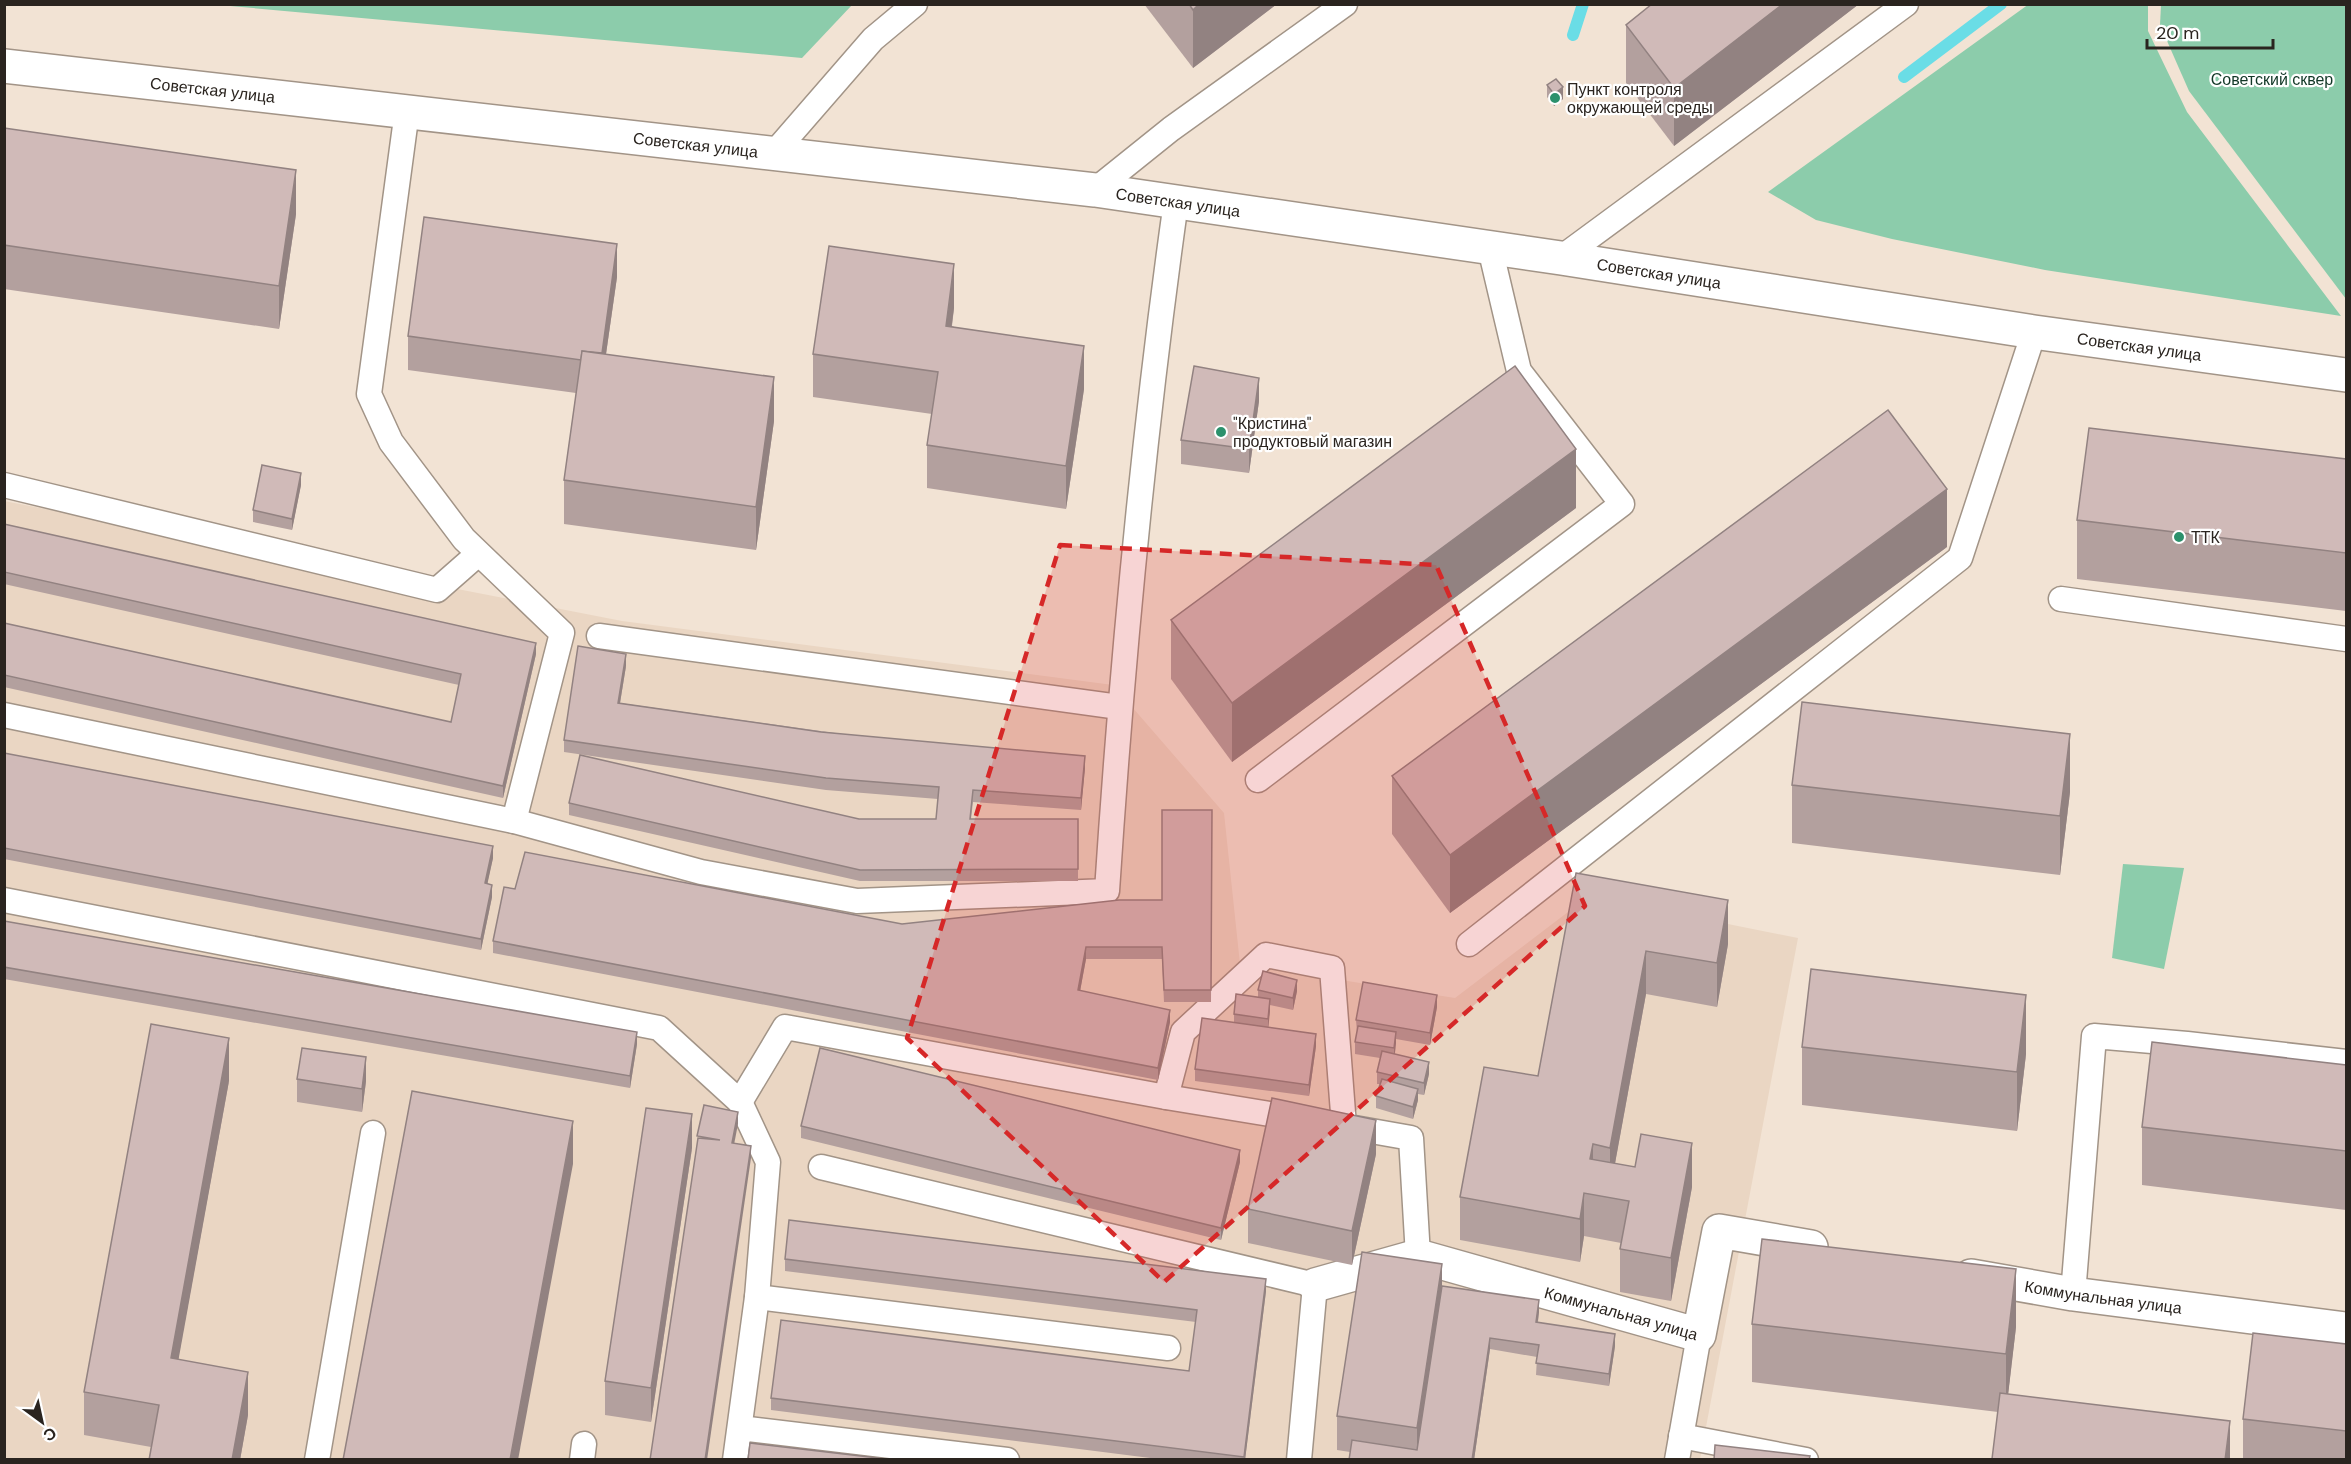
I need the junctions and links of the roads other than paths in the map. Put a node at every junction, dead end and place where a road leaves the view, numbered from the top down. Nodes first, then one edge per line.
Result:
1 (915, 4) edge
2 (1345, 4) edge
3 (1905, 4) edge
4 (4, 66) edge
5 (406, 111) junction
6 (774, 153) junction
7 (1095, 190) junction
8 (1176, 202) junction
9 (1490, 248) junction
10 (1561, 258) junction
11 (2034, 332) junction
12 (2346, 375) edge
13 (4, 485) edge
14 (478, 554) junction
15 (2061, 599) dead end
16 (599, 636) dead end
17 (2346, 639) edge
18 (1119, 707) junction
19 (4, 715) edge
20 (1258, 780) dead end
21 (514, 821) junction
22 (4, 900) edge
23 (1469, 944) dead end
24 (2346, 1062) edge
25 (1166, 1097) junction
26 (740, 1102) junction
27 (1344, 1126) junction
28 (373, 1133) dead end
29 (821, 1167) dead end
30 (1837, 1252) edge
31 (1418, 1256) junction
32 (1943, 1271) edge
33 (1315, 1285) junction
34 (2073, 1294) junction
35 (757, 1297) junction
36 (2346, 1329) edge
37 (1699, 1335) junction
38 (1168, 1347) dead end
39 (740, 1428) junction
40 (1679, 1448) edge
41 (317, 1460) edge
42 (735, 1460) edge
43 (1007, 1460) edge
44 (1299, 1460) edge
45 (1806, 1460) edge

1 - 6 lane
2 - 7 lane
3 - 10 lane
4 - 5 street, Советская улица
5 - 6 street, Советская улица
5 - 14 lane
6 - 7 street, Советская улица
7 - 8 street, Советская улица
8 - 9 street, Советская улица
8 - 18 lane
9 - 10 street, Советская улица
9 - 20 lane
10 - 11 street, Советская улица
11 - 12 street, Советская улица
11 - 23 lane
13 - 14 lane
14 - 21 lane
15 - 17 lane
16 - 18 lane
18 - 21 lane
19 - 21 lane
22 - 26 lane
24 - 34 lane
25 - 26 lane
25 - 27 lane
25 - 27 lane
26 - 35 lane
27 - 31 lane
28 - 41 lane
29 - 33 lane
30 - 37 street, Коммунальная улица
31 - 33 street
31 - 37 street, Коммунальная улица
32 - 34 street, Коммунальная улица
33 - 44 lane
34 - 36 street, Коммунальная улица
35 - 38 lane
35 - 39 lane
37 - 40 lane
39 - 42 lane
39 - 43 lane
40 - 45 lane

